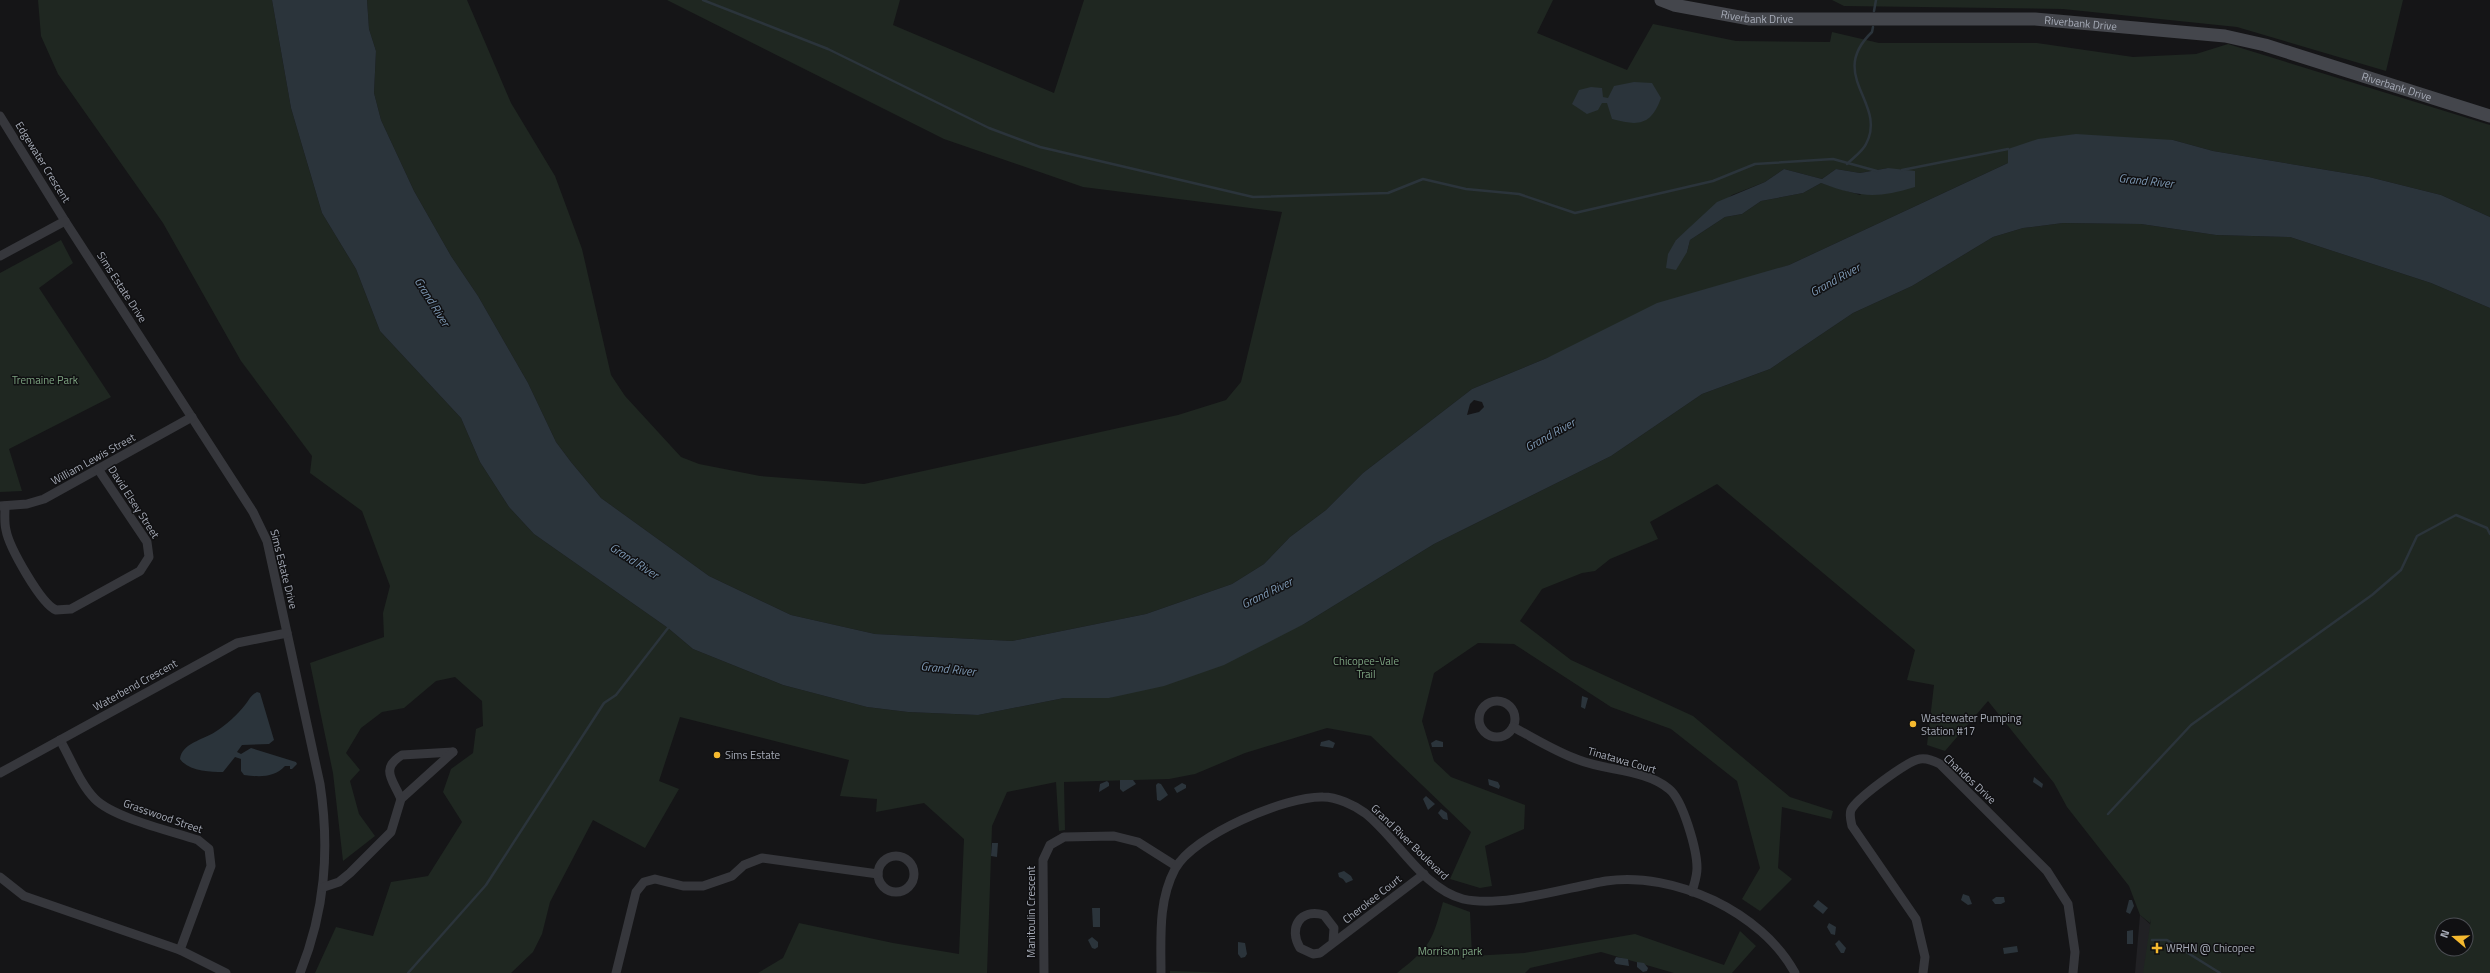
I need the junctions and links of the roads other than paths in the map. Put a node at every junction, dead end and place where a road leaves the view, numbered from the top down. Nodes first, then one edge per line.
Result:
1 (1661, 0) edge
2 (0, 116) edge
3 (2490, 116) edge
4 (65, 220) junction
5 (0, 256) edge
6 (192, 417) junction
7 (98, 469) junction
8 (3, 506) edge
9 (287, 633) junction
10 (1513, 727) dead end
11 (60, 740) junction
12 (0, 773) edge
13 (401, 799) junction
14 (1176, 866) junction
15 (878, 874) dead end
16 (1424, 874) junction
17 (0, 877) edge
18 (324, 887) junction
19 (1692, 892) junction
20 (1333, 942) junction
21 (180, 950) junction
22 (226, 973) edge
23 (300, 973) edge
24 (616, 973) edge
25 (1044, 973) edge
26 (1161, 973) edge
27 (1795, 973) edge
28 (1923, 973) edge
29 (2073, 973) edge

1 - 3 street, Riverbank Drive
2 - 4 street, Edgewater Crescent
4 - 5 street
4 - 6 street, Sims Estate Drive
6 - 7 street, William Lewis Street
6 - 9 street, Sims Estate Drive
7 - 8 street, William Lewis Street
7 - 8 street, David Elsey Street
9 - 11 street, Waterbend Crescent
9 - 18 street, Sims Estate Drive
10 - 19 street, Tinatawa Court
11 - 12 street, Waterbend Crescent
11 - 21 street, Grasswood Street
13 - 13 street
13 - 18 street
14 - 16 street, Grand River Boulevard
14 - 25 street, Manitoulin Crescent
14 - 26 street, Grand River Boulevard
15 - 24 street
16 - 19 street, Grand River Boulevard
16 - 20 street, Cherokee Court
17 - 21 street
18 - 23 street, Sims Estate Drive
19 - 27 street, Grand River Boulevard
20 - 20 street, Cherokee Court
21 - 22 street
28 - 29 street, Chandos Drive

